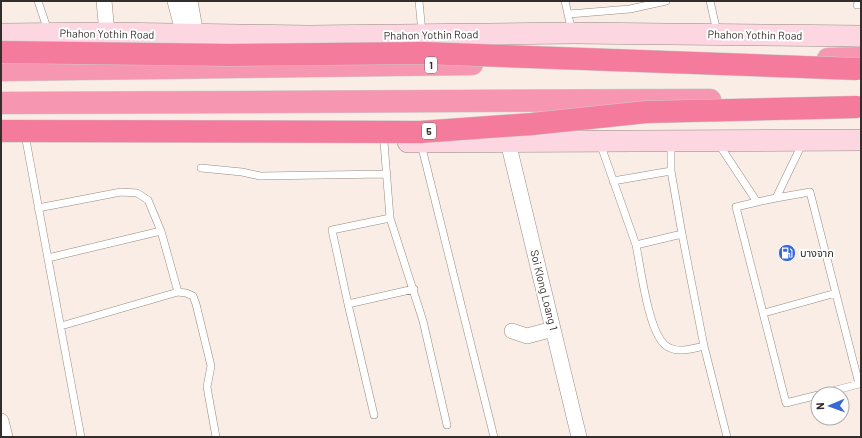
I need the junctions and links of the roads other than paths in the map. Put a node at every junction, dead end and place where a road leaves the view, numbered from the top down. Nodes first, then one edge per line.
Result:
1 (38, 1) edge
2 (104, 1) edge
3 (175, 1) edge
4 (190, 1) edge
5 (419, 1) edge
6 (565, 1) edge
7 (666, 1) edge
8 (710, 1) edge
9 (571, 23) junction
10 (107, 33) junction
11 (1, 34) edge
12 (48, 34) junction
13 (717, 34) junction
14 (190, 35) junction
15 (422, 36) junction
16 (861, 36) edge
17 (1, 52) edge
18 (859, 64) edge
19 (1, 70) edge
20 (173, 102) junction
21 (1, 103) edge
22 (859, 103) edge
23 (1, 131) edge
24 (26, 140) junction
25 (804, 140) junction
26 (861, 140) edge
27 (1, 141) edge
28 (226, 141) junction
29 (671, 141) junction
30 (717, 141) junction
31 (384, 142) junction
32 (421, 142) junction
33 (508, 142) junction
34 (599, 142) junction
35 (201, 168) dead end
36 (671, 171) junction
37 (387, 174) junction
38 (613, 181) junction
39 (776, 198) junction
40 (758, 202) junction
41 (38, 208) junction
42 (390, 218) junction
43 (161, 231) junction
44 (682, 234) junction
45 (636, 245) junction
46 (48, 258) junction
47 (414, 289) junction
48 (178, 292) junction
49 (836, 294) junction
50 (348, 304) junction
51 (764, 313) junction
52 (61, 326) junction
53 (553, 329) junction
54 (512, 331) dead end
55 (704, 346) junction
56 (850, 386) edge
57 (810, 396) edge
58 (374, 415) dead end
59 (1, 421) edge
60 (447, 424) dead end
61 (5, 437) edge
62 (81, 437) edge
63 (216, 437) edge
64 (494, 437) edge
65 (579, 437) edge
66 (727, 437) edge

1 - 12 lane
2 - 10 street
3 - 14 street
4 - 14 street
5 - 15 lane
6 - 9 lane
7 - 9 lane
8 - 13 lane
9 - 13 main road, Phahon Yothin Road
9 - 15 main road, Phahon Yothin Road
10 - 12 main road, Phahon Yothin Road
10 - 14 main road, Phahon Yothin Road
11 - 12 main road, Phahon Yothin Road
13 - 16 main road, Phahon Yothin Road
14 - 15 main road, Phahon Yothin Road
17 - 18 highway, bridge
18 - 19 highway, 1
20 - 21 highway
20 - 22 highway
20 - 28 highway
22 - 23 highway, 5, bridge
24 - 27 main road
24 - 28 main road
24 - 41 lane
25 - 26 main road
25 - 30 main road
25 - 39 lane
28 - 31 main road
29 - 30 main road
29 - 34 main road
29 - 36 lane
30 - 40 lane
31 - 32 main road
31 - 37 lane
32 - 33 main road
32 - 64 lane
33 - 34 main road
33 - 53 street, Soi Klong Loang 1
34 - 38 lane
35 - 37 lane
36 - 38 lane
36 - 44 lane
37 - 42 lane
38 - 45 lane
39 - 40 lane
39 - 49 lane
40 - 51 lane
41 - 43 lane
41 - 46 lane
42 - 47 lane
42 - 50 lane
43 - 46 lane
43 - 48 lane
44 - 45 lane
44 - 55 lane
45 - 55 lane
46 - 52 lane
47 - 50 lane
47 - 60 lane
48 - 52 lane
48 - 63 lane
49 - 51 lane
49 - 56 lane
50 - 58 lane
51 - 57 lane
52 - 62 lane
53 - 54 street
53 - 65 street, Soi Klong Loang 1
55 - 66 lane
59 - 61 street

